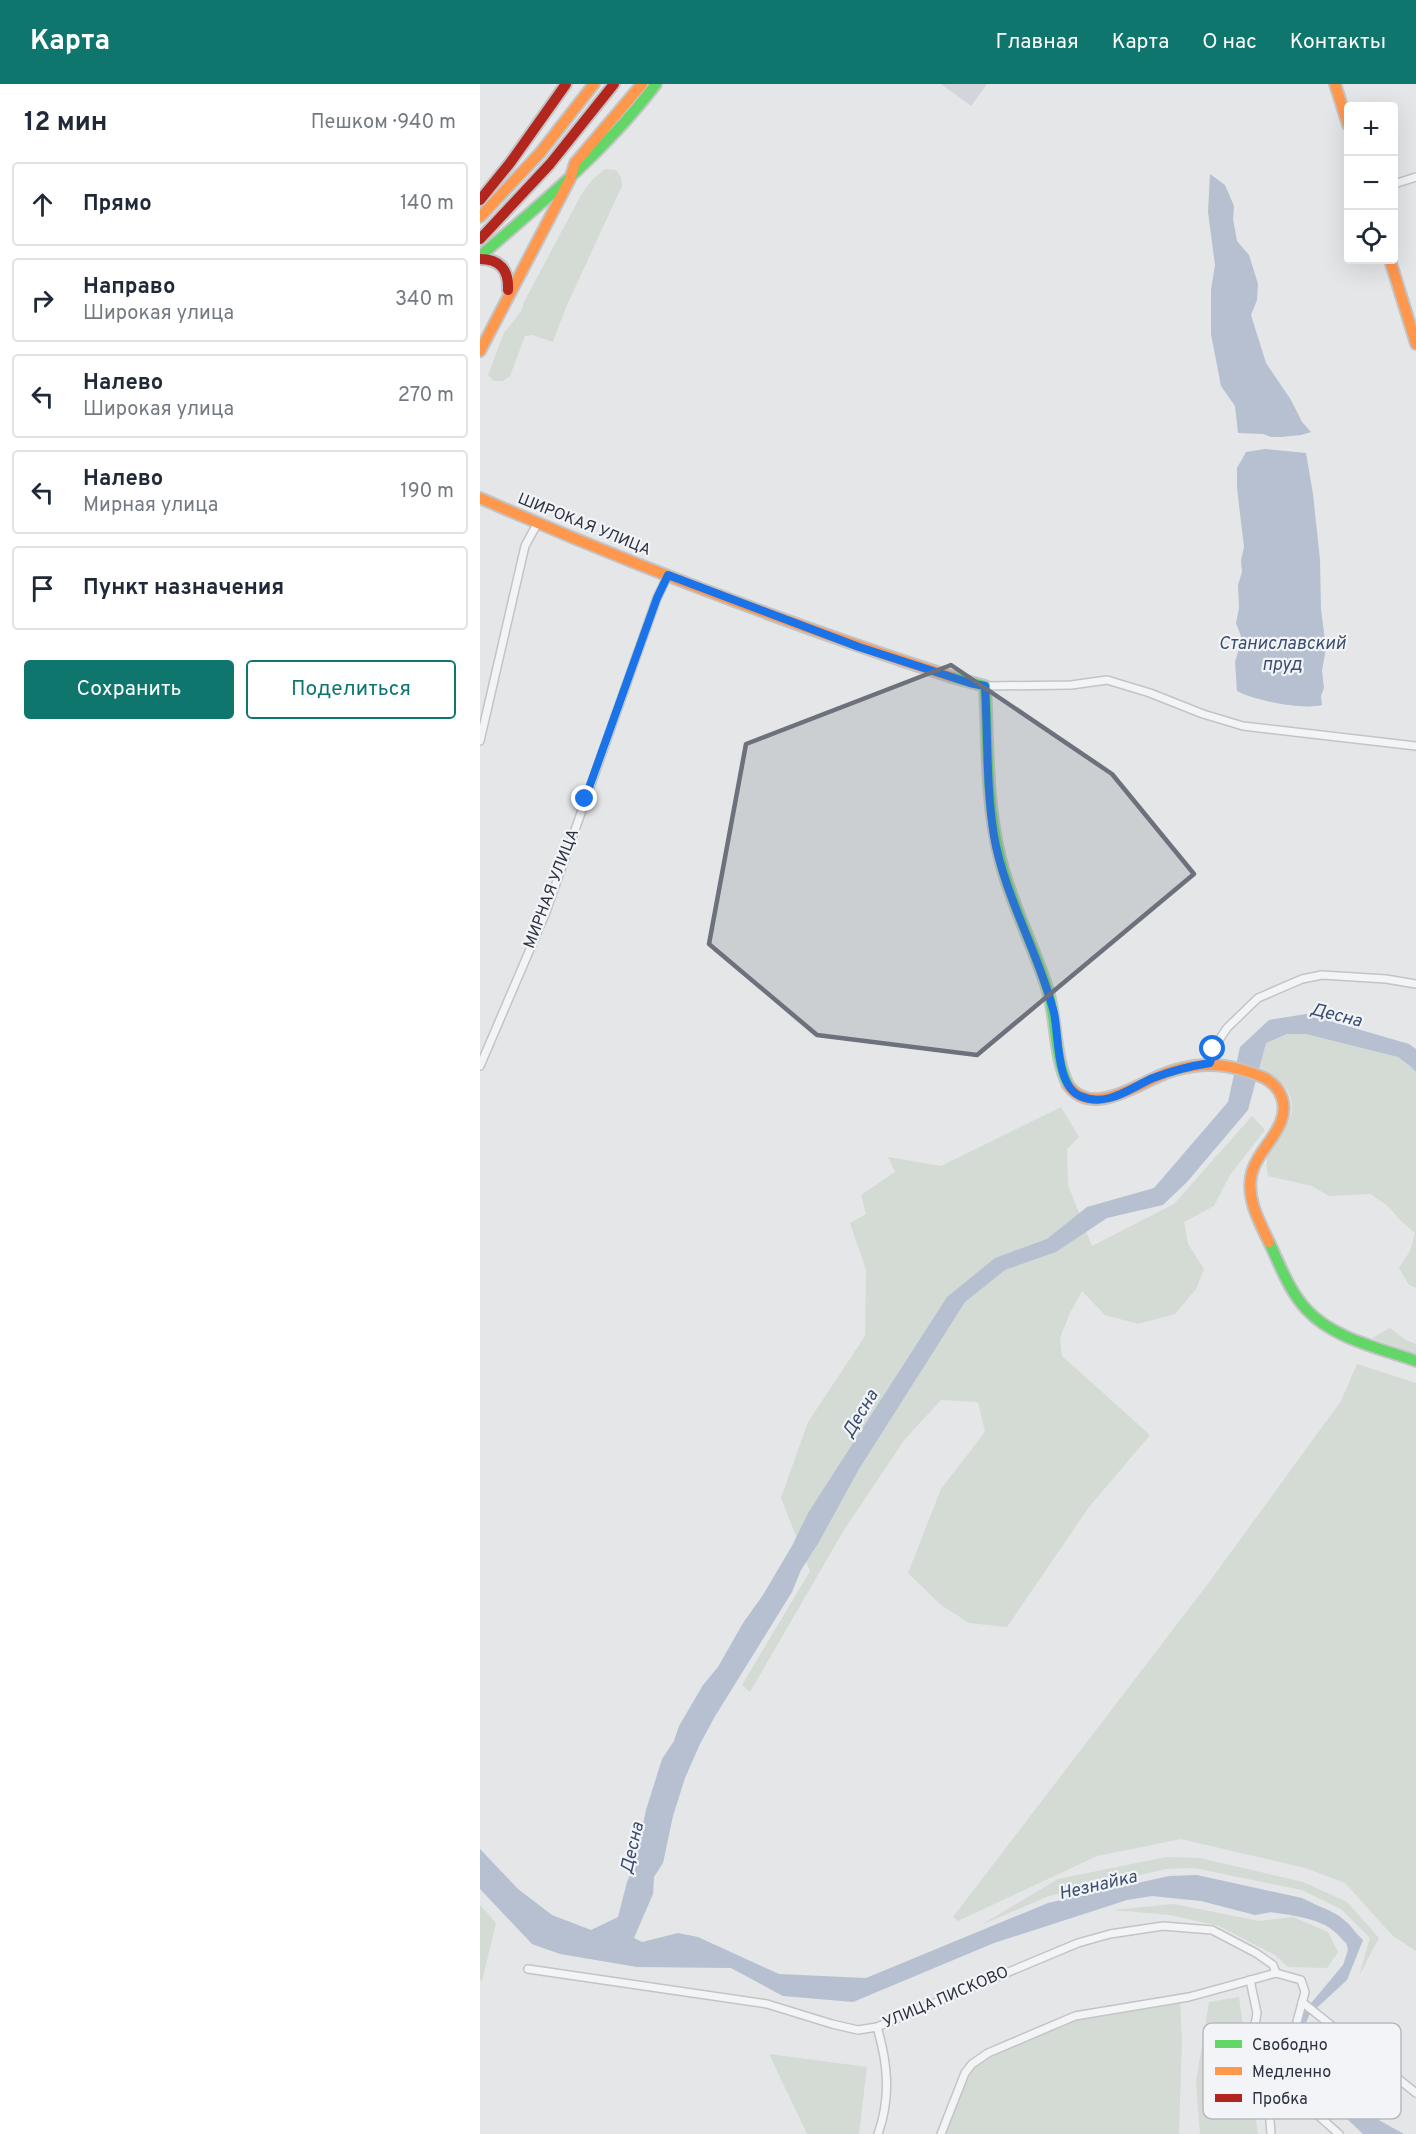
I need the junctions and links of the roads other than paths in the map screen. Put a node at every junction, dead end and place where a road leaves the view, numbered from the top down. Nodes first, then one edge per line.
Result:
1 (566, 84) edge
2 (594, 84) edge
3 (614, 84) edge
4 (642, 84) edge
5 (656, 84) edge
6 (1335, 84) edge
7 (1344, 112) edge
8 (1416, 177) edge
9 (570, 179) junction
10 (1398, 183) edge
11 (480, 200) edge
12 (480, 217) edge
13 (480, 239) edge
14 (480, 257) edge
15 (1391, 264) edge
16 (507, 296) junction
17 (1416, 344) edge
18 (480, 351) edge
19 (480, 498) edge
20 (537, 524) junction
21 (668, 575) junction
22 (985, 686) junction
23 (480, 741) edge
24 (1416, 746) edge
25 (1416, 984) edge
26 (1210, 1063) junction
27 (480, 1066) edge
28 (1416, 1361) edge
29 (528, 1969) dead end
30 (1276, 1973) junction
31 (1250, 1980) junction
32 (1305, 2004) junction
33 (1256, 2023) edge
34 (1299, 2023) edge
35 (1329, 2023) edge
36 (877, 2027) junction
37 (1401, 2081) edge
38 (1416, 2093) edge
39 (1270, 2119) edge
40 (1322, 2119) edge
41 (878, 2134) edge
42 (941, 2134) edge
43 (1271, 2134) edge
44 (1339, 2134) edge

1 - 11 main road
2 - 12 main road
3 - 13 main road
4 - 9 main road
5 - 9 main road
6 - 7 main road
8 - 10 street
9 - 14 main road
9 - 16 main road
14 - 16 main road
15 - 17 main road
16 - 18 main road
19 - 20 main road, ШИРОКАЯ УЛИЦА
20 - 21 main road, ШИРОКАЯ УЛИЦА
20 - 23 street
21 - 22 main road, ШИРОКАЯ УЛИЦА
21 - 27 street, МИРНАЯ УЛИЦА
22 - 24 street
22 - 26 main road
25 - 26 street
26 - 28 main road
29 - 36 street, УЛИЦА ПИСКОВО
30 - 31 street
30 - 32 street
30 - 36 street, УЛИЦА ПИСКОВО
31 - 33 street
31 - 42 street
32 - 34 street
32 - 35 street
36 - 41 street
37 - 38 street
39 - 43 street
40 - 44 street

